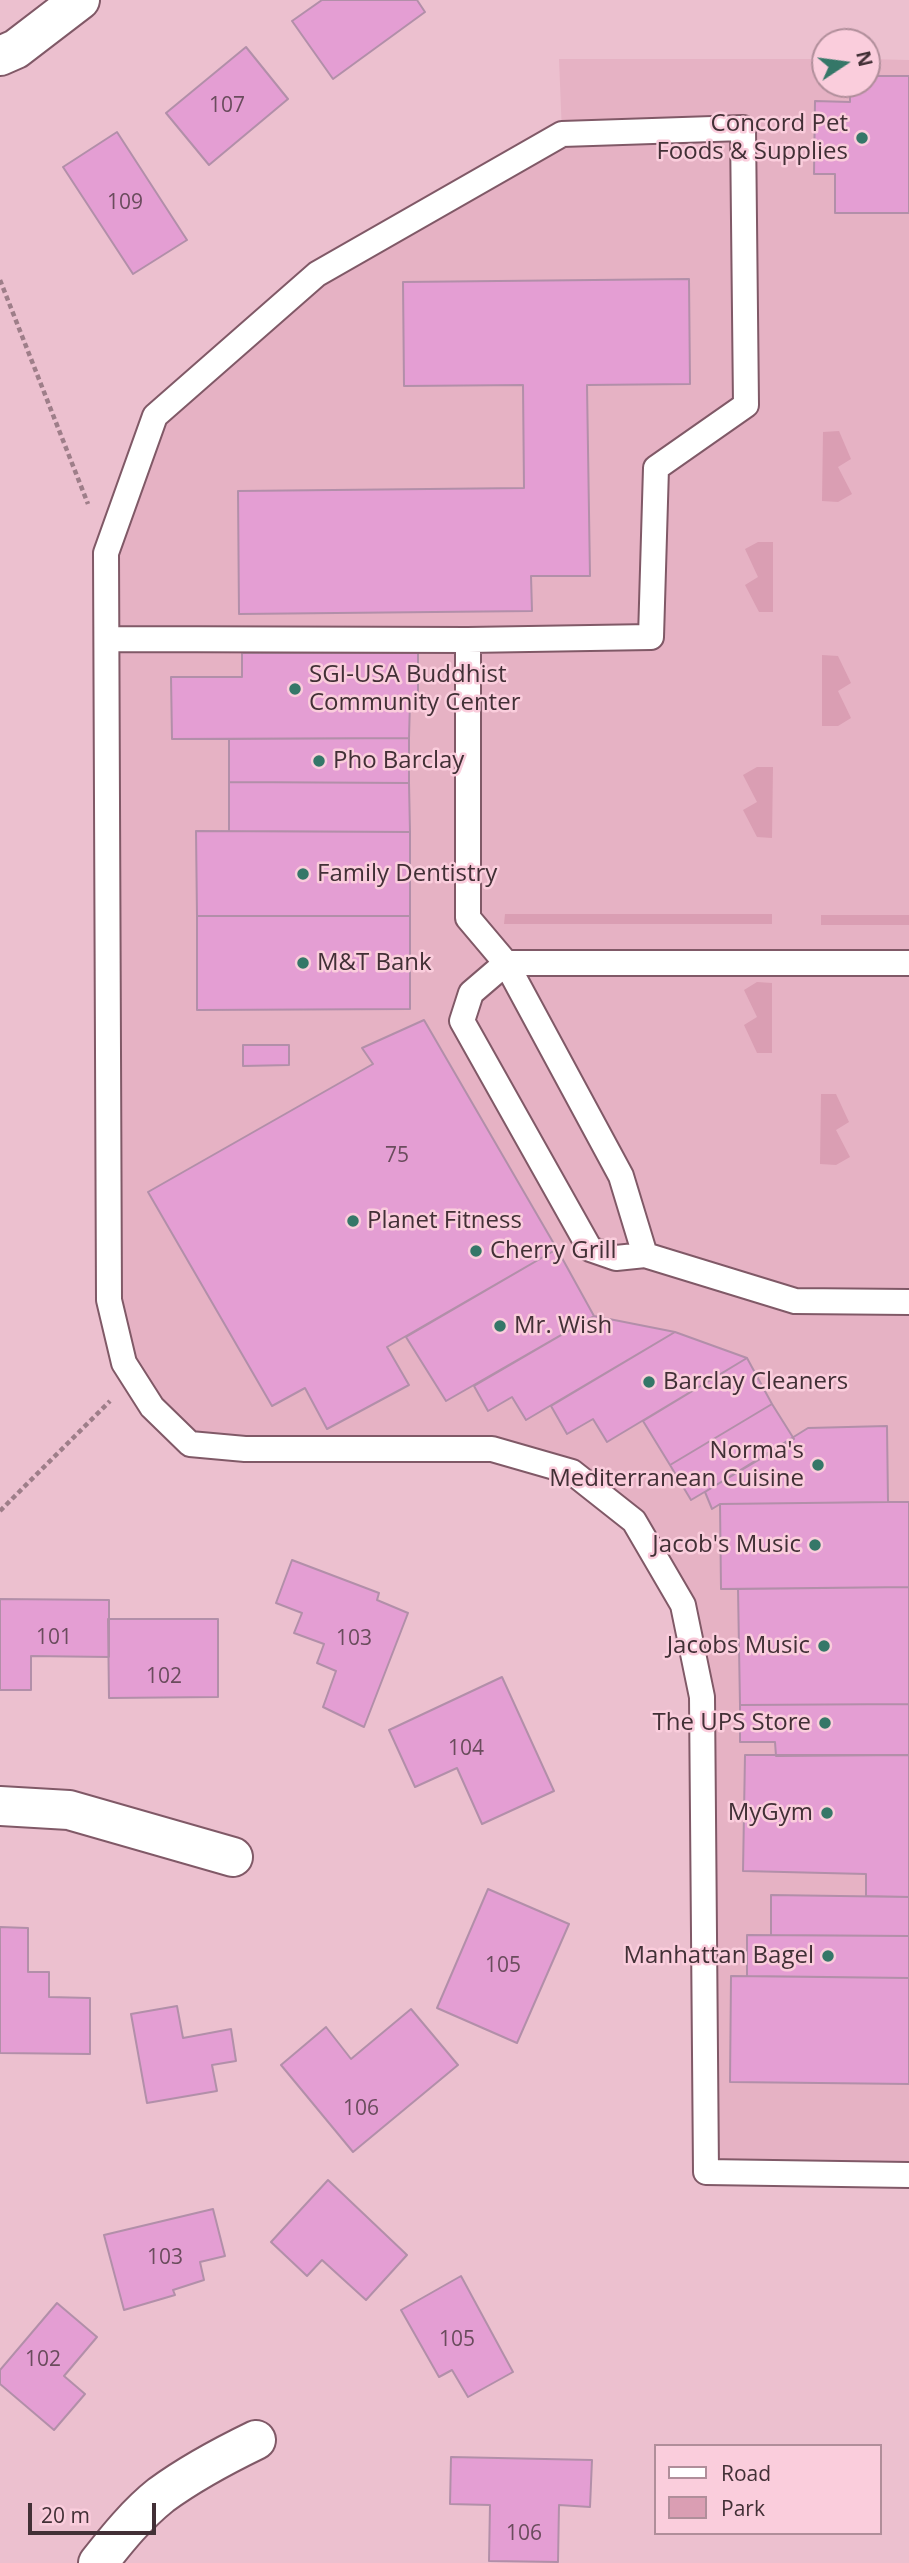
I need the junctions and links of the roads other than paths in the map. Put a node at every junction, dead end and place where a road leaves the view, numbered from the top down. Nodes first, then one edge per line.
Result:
1 (80, 0) edge
2 (0, 56) edge
3 (107, 639) junction
4 (468, 640) junction
5 (909, 963) edge
6 (506, 964) junction
7 (645, 1255) junction
8 (909, 1302) edge
9 (0, 1806) edge
10 (233, 1857) dead end
11 (909, 2175) edge
12 (256, 2440) dead end
13 (98, 2563) edge

1 - 2 street
3 - 4 lane
3 - 4 lane
3 - 11 lane
4 - 6 lane
5 - 6 lane
6 - 7 lane
6 - 7 lane
7 - 8 lane
9 - 10 street
12 - 13 street

